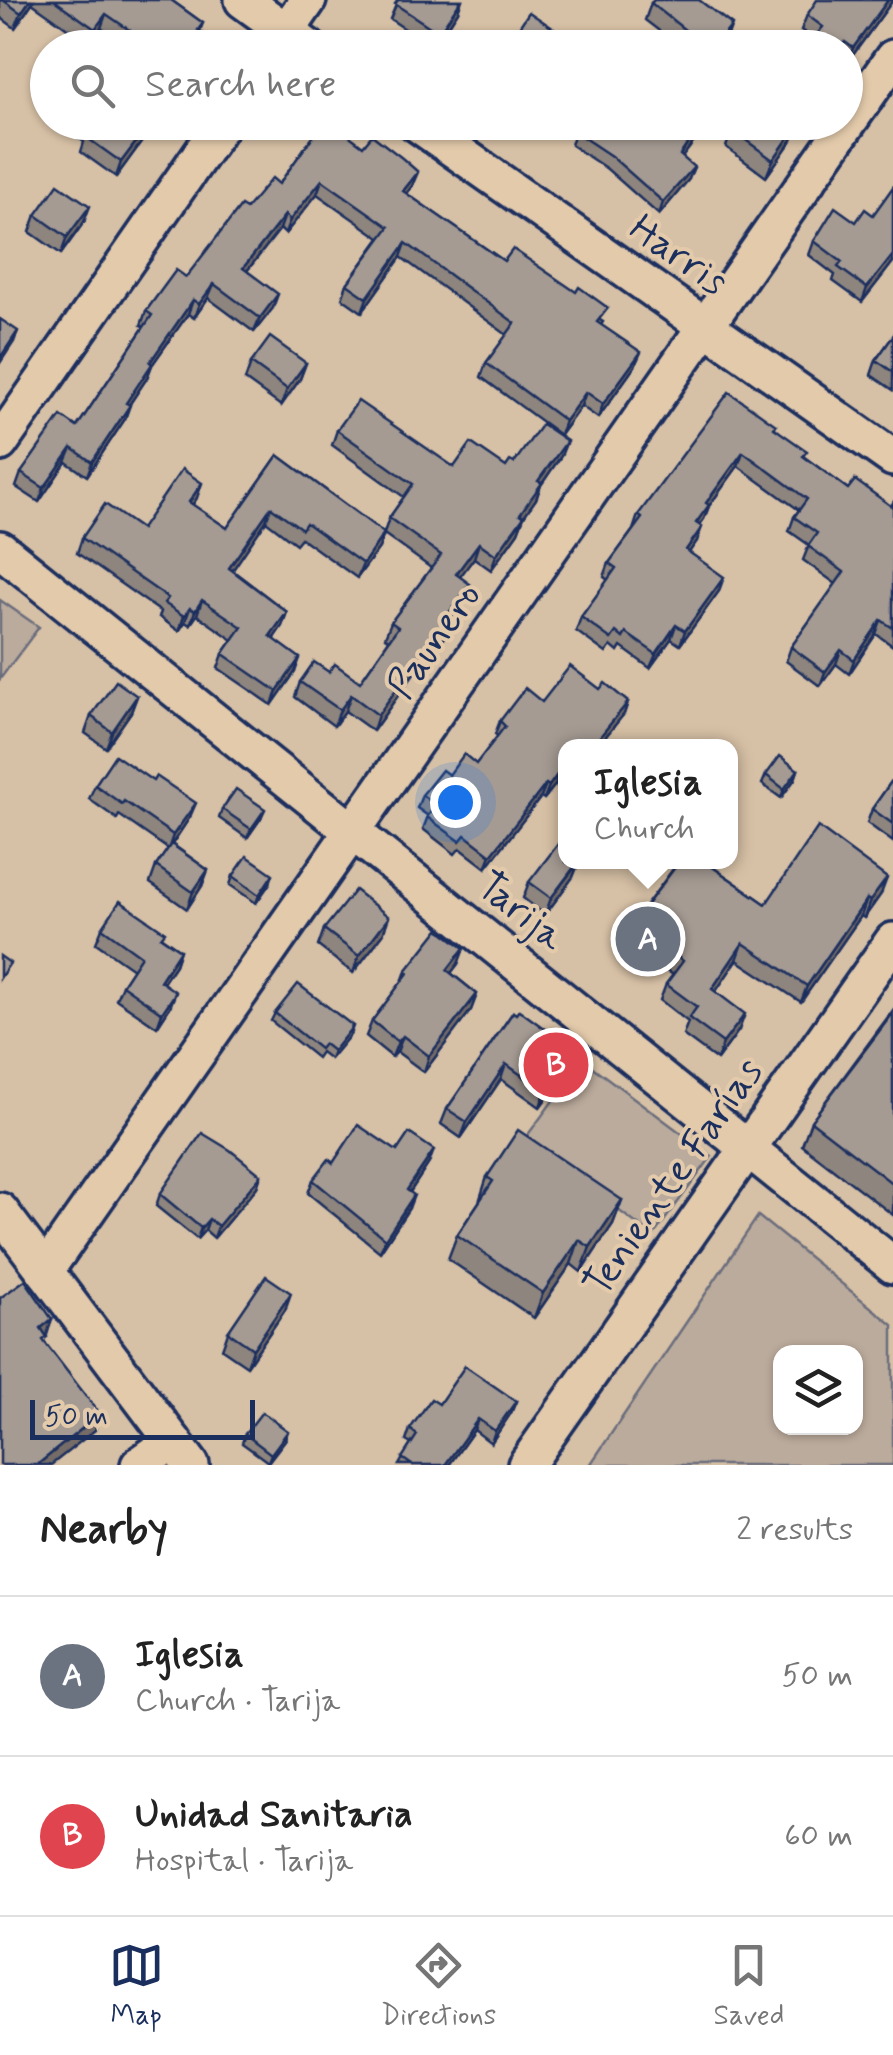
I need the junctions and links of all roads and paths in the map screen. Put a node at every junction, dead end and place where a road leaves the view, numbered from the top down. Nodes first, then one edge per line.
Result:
1 (243, 0) edge
2 (308, 0) edge
3 (277, 30) edge
4 (295, 30) edge
5 (893, 58) edge
6 (863, 101) edge
7 (210, 140) edge
8 (441, 140) edge
9 (836, 140) edge
10 (705, 327) junction
11 (0, 442) edge
12 (893, 458) edge
13 (0, 549) edge
14 (353, 832) junction
15 (893, 941) edge
16 (746, 1147) junction
17 (0, 1211) edge
18 (893, 1265) edge
19 (45, 1271) junction
20 (182, 1453) edge
21 (138, 1465) edge
22 (526, 1465) edge

1 - 3 street
2 - 4 street
5 - 6 street, Paunero
7 - 11 street
8 - 10 street, Harris
9 - 10 street, Paunero
10 - 12 street, Harris
10 - 14 street, Paunero
13 - 14 street, Tarija
14 - 16 street, Tarija
14 - 19 street, Paunero
15 - 16 street, Teniente Farías
16 - 18 street, Tarija
16 - 22 street, Teniente Farías
17 - 19 street
19 - 20 street
20 - 21 street

